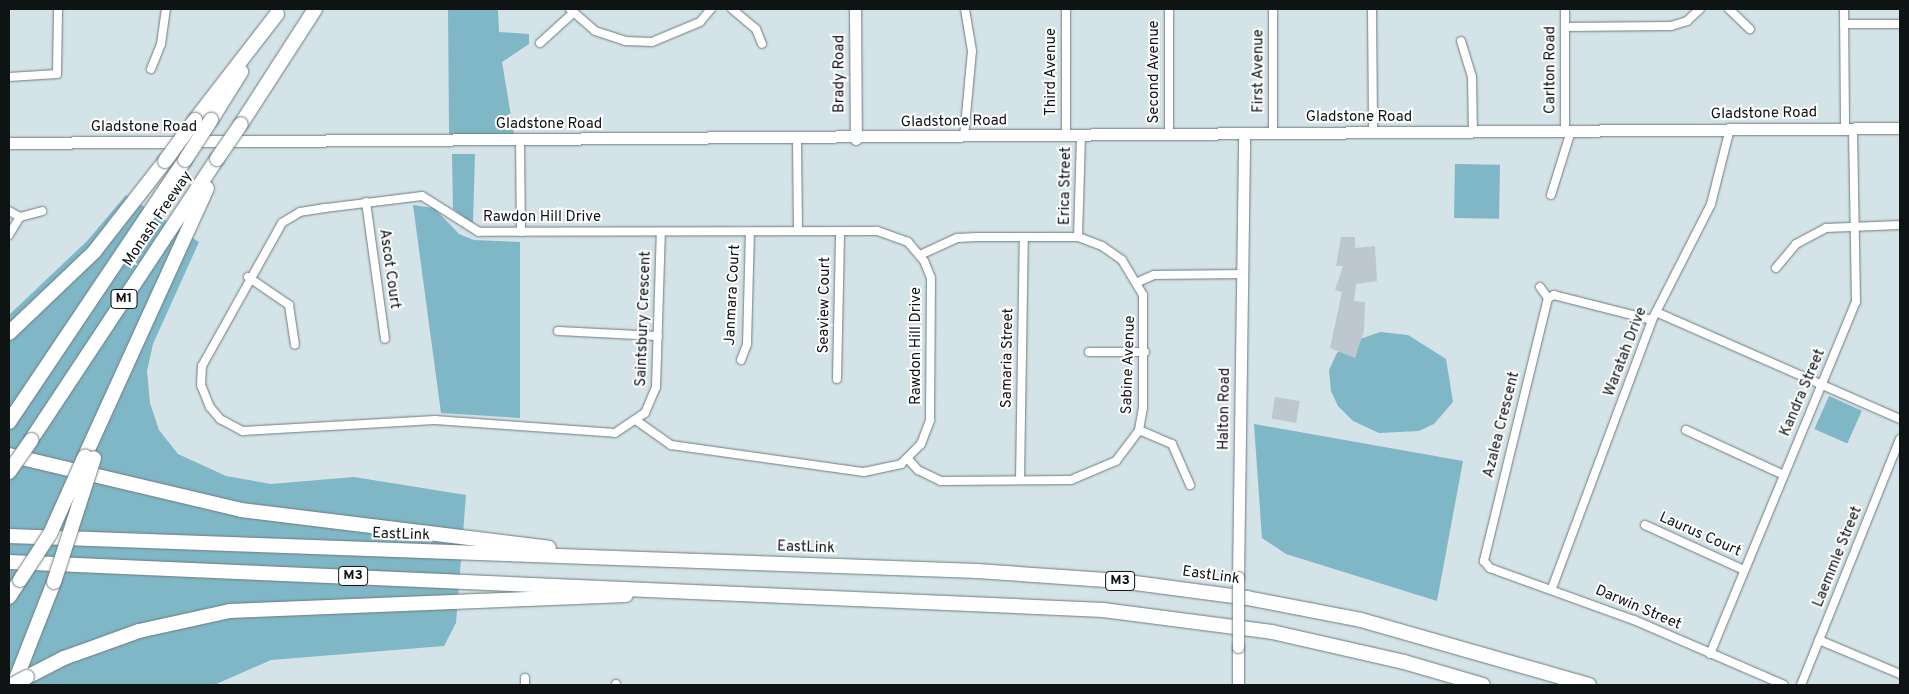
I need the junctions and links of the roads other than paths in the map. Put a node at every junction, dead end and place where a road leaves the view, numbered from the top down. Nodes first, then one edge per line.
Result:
1 (58, 9) edge
2 (166, 9) edge
3 (315, 9) edge
4 (711, 9) edge
5 (732, 9) edge
6 (855, 9) edge
7 (965, 9) edge
8 (1066, 9) edge
9 (1169, 9) edge
10 (1273, 9) edge
11 (1372, 9) edge
12 (1565, 9) edge
13 (1700, 9) edge
14 (1729, 9) edge
15 (1844, 9) edge
16 (279, 11) edge
17 (571, 11) edge
18 (1844, 24) junction
19 (1900, 24) edge
20 (1566, 27) junction
21 (1750, 29) dead end
22 (1461, 41) dead end
23 (540, 43) dead end
24 (762, 44) dead end
25 (151, 69) dead end
26 (9, 77) edge
27 (1849, 128) junction
28 (1900, 128) edge
29 (1730, 130) junction
30 (1568, 131) junction
31 (1473, 132) junction
32 (1273, 133) junction
33 (1374, 133) junction
34 (1244, 134) junction
35 (1169, 135) junction
36 (1066, 136) junction
37 (1080, 136) junction
38 (964, 137) junction
39 (797, 139) junction
40 (856, 139) junction
41 (520, 140) junction
42 (9, 144) edge
43 (220, 160) junction
44 (1551, 195) dead end
45 (366, 202) junction
46 (9, 211) edge
47 (42, 211) dead end
48 (20, 217) junction
49 (1900, 225) edge
50 (1854, 226) junction
51 (798, 230) junction
52 (521, 232) junction
53 (661, 232) junction
54 (750, 232) junction
55 (840, 232) junction
56 (9, 235) edge
57 (1024, 237) junction
58 (1078, 237) junction
59 (920, 255) junction
60 (1776, 268) dead end
61 (1242, 274) junction
62 (248, 277) junction
63 (1138, 282) junction
64 (1540, 287) dead end
65 (1548, 298) junction
66 (1657, 310) junction
67 (1652, 320) junction
68 (558, 331) dead end
69 (9, 333) edge
70 (658, 336) junction
71 (385, 340) dead end
72 (294, 346) dead end
73 (1090, 352) dead end
74 (1145, 352) junction
75 (741, 360) dead end
76 (837, 379) dead end
77 (1822, 384) junction
78 (1900, 419) edge
79 (637, 421) junction
80 (9, 422) edge
81 (628, 428) joint
82 (1139, 430) junction
83 (1686, 430) dead end
84 (1900, 439) edge
85 (9, 455) edge
86 (89, 457) junction
87 (908, 459) junction
88 (9, 472) edge
89 (1784, 475) junction
90 (1020, 480) junction
91 (1190, 485) dead end
92 (1645, 525) dead end
93 (9, 536) edge
94 (638, 558) junction
95 (1483, 558) joint
96 (9, 562) edge
97 (1744, 570) junction
98 (1552, 588) junction
99 (696, 591) junction
100 (9, 597) edge
101 (1819, 640) junction
102 (1710, 654) junction
103 (1900, 674) edge
104 (13, 685) edge
105 (1238, 685) edge
106 (1483, 685) edge
107 (1589, 685) edge
108 (1784, 685) edge
109 (1802, 685) edge

1 - 26 street
2 - 25 street
3 - 43 highway, bridge
4 - 17 street
5 - 24 street
6 - 40 main road, Brady Road
7 - 38 street
8 - 36 street, Third Avenue
9 - 35 street, Second Avenue
10 - 32 street, First Avenue
11 - 33 street
12 - 20 street, Carlton Road
13 - 20 street
14 - 21 street
15 - 18 street, Kandra Street
16 - 69 highway, bridge
16 - 80 highway, Monash Freeway / M1, bridge
17 - 23 street
18 - 19 street
18 - 27 street, Kandra Street
20 - 30 street, Carlton Road
22 - 31 street
27 - 28 main road, Gladstone Road
27 - 29 main road, Gladstone Road
27 - 50 street, Kandra Street
29 - 30 main road, Gladstone Road
29 - 66 street, Waratah Drive
30 - 31 main road, Gladstone Road
30 - 44 street, Carlton Road
31 - 33 main road, Gladstone Road
32 - 33 main road, Gladstone Road
32 - 34 main road, Gladstone Road
34 - 35 main road, Gladstone Road
34 - 61 main road, Halton Road
35 - 37 main road, Gladstone Road
36 - 37 main road, Gladstone Road
36 - 38 main road, Gladstone Road
37 - 58 street, Erica Street
38 - 40 main road, Gladstone Road
39 - 40 main road, Gladstone Road
39 - 41 main road, Gladstone Road
39 - 51 street
41 - 42 main road, Gladstone Road
41 - 52 street
43 - 86 highway
43 - 88 highway, Monash Freeway / M1, bridge
45 - 52 street, Rawdon Hill Drive
45 - 62 street, Rawdon Hill Drive
45 - 71 street, Ascot Court
46 - 48 street
47 - 48 street
48 - 56 street
49 - 50 street
50 - 60 street
50 - 77 street, Kandra Street
51 - 54 street, Rawdon Hill Drive
51 - 55 street, Rawdon Hill Drive
52 - 53 street, Rawdon Hill Drive
53 - 54 street, Rawdon Hill Drive
53 - 70 street, Saintsbury Crescent
54 - 75 street, Janmara Court
55 - 59 street, Rawdon Hill Drive
55 - 76 street, Seaview Court
57 - 58 street, Sabine Avenue
57 - 59 street, Sabine Avenue
57 - 90 street, Samaria Street
58 - 63 street, Sabine Avenue
59 - 87 street, Rawdon Hill Drive
61 - 63 street
61 - 105 main road, Halton Road, bridge
62 - 72 street
62 - 81 street, Rawdon Hill Drive
63 - 74 street, Sabine Avenue
64 - 65 street
65 - 67 street
65 - 95 street, Azalea Crescent
66 - 67 street, Waratah Drive
66 - 77 street
67 - 98 street, Waratah Drive
68 - 70 street
70 - 79 street, Saintsbury Crescent
73 - 74 street
74 - 82 street, Sabine Avenue
77 - 78 street
77 - 89 street, Kandra Street
79 - 81 street, Saintsbury Crescent
79 - 87 street, Rawdon Hill Drive
82 - 90 street, Sabine Avenue
82 - 91 street
83 - 89 street
84 - 101 street, Laemmle Street
85 - 94 highway
86 - 100 highway, bridge
86 - 104 highway, bridge
87 - 90 street, Sabine Avenue
89 - 97 street, Kandra Street
92 - 97 street, Laurus Court
93 - 94 highway, EastLink / M3
94 - 107 highway, EastLink / M3
95 - 98 street, Darwin Street
96 - 99 highway, M3
97 - 102 street, Kandra Street
98 - 102 street, Darwin Street
99 - 104 highway, bridge
99 - 106 highway, M3
101 - 103 street
101 - 109 street, Laemmle Street
102 - 108 street, Darwin Street

